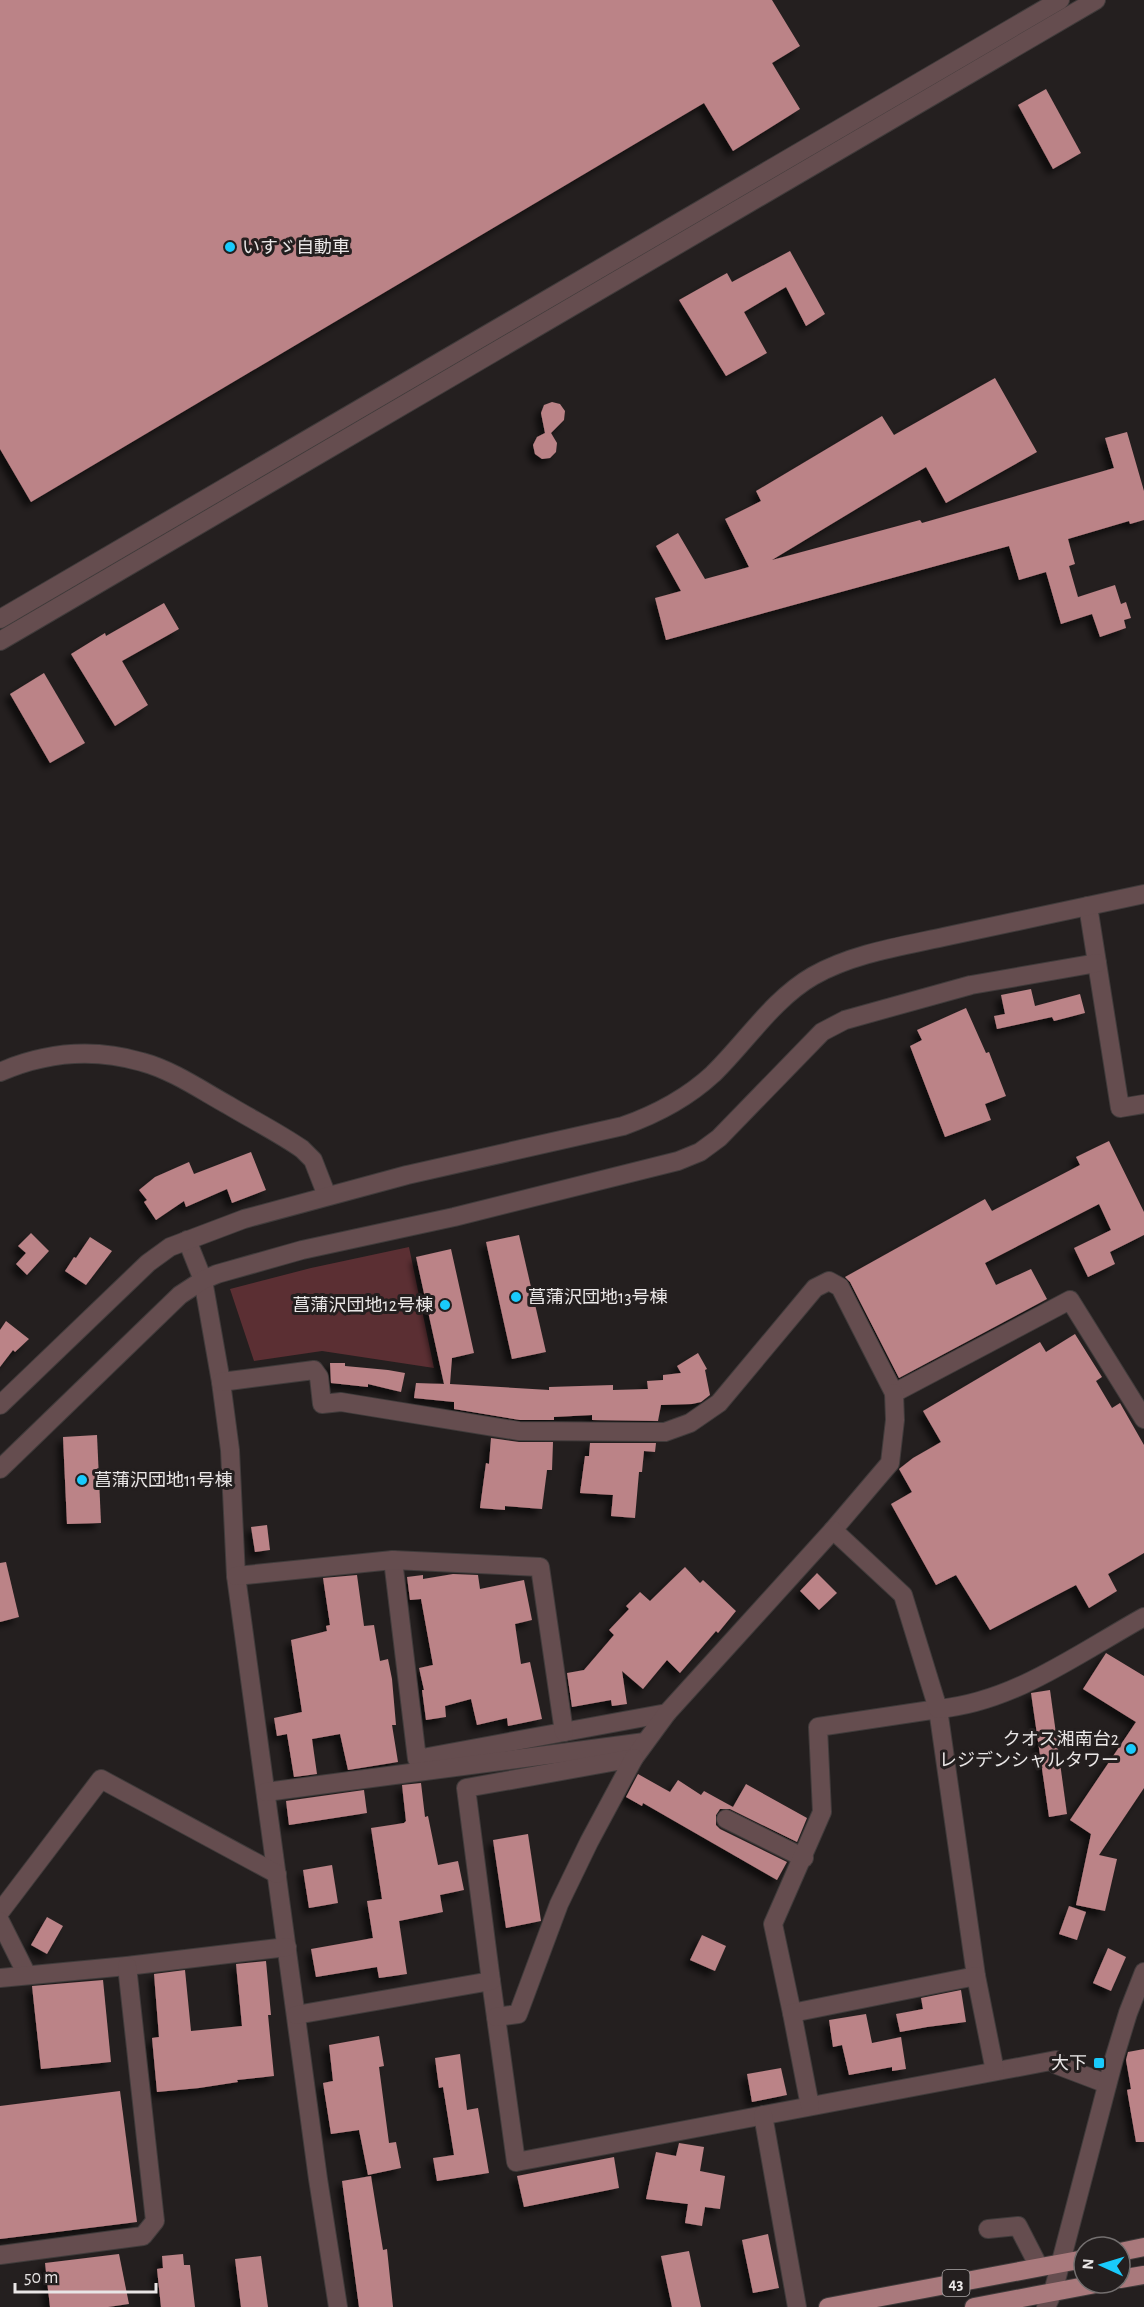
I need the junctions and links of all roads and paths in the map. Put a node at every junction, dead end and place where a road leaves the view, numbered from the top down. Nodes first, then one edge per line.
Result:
1 (1060, 0) edge
2 (1096, 0) edge
3 (0, 619) edge
4 (0, 641) edge
5 (1144, 894) edge
6 (1088, 906) junction
7 (1097, 963) junction
8 (0, 1072) edge
9 (1144, 1104) edge
10 (327, 1196) junction
11 (187, 1240) junction
12 (203, 1280) junction
13 (221, 1382) junction
14 (894, 1393) junction
15 (0, 1405) edge
16 (1144, 1419) edge
17 (0, 1469) edge
18 (833, 1530) junction
19 (393, 1560) junction
20 (236, 1576) junction
21 (1144, 1617) edge
22 (938, 1709) junction
23 (667, 1713) junction
24 (564, 1732) junction
25 (645, 1742) junction
26 (634, 1758) junction
27 (266, 1792) junction
28 (726, 1819) dead end
29 (804, 1858) junction
30 (277, 1874) junction
31 (0, 1912) edge
32 (0, 1922) edge
33 (287, 1947) junction
34 (128, 1966) junction
35 (1144, 1972) edge
36 (27, 1975) junction
37 (976, 1976) junction
38 (0, 1978) edge
39 (491, 1981) junction
40 (792, 2013) junction
41 (296, 2015) junction
42 (496, 2017) junction
43 (995, 2071) junction
44 (1107, 2084) junction
45 (810, 2106) junction
46 (763, 2115) junction
47 (988, 2229) dead end
48 (0, 2255) edge
49 (1072, 2261) edge
50 (1060, 2263) junction
51 (1039, 2267) junction
52 (1072, 2292) edge
53 (1049, 2300) edge
54 (338, 2307) edge
55 (797, 2307) edge
56 (828, 2307) edge
57 (974, 2307) edge

1 - 3 street
2 - 4 street
5 - 6 street
6 - 7 street
6 - 10 street
7 - 9 street
7 - 12 street
8 - 10 street
10 - 11 street
11 - 12 street
11 - 15 street
12 - 13 street
12 - 17 street
13 - 14 street
13 - 20 street
14 - 16 street
14 - 18 street
18 - 22 street
18 - 23 street
19 - 20 street
19 - 24 street
19 - 24 street
20 - 27 street
21 - 22 street
22 - 29 street
22 - 37 street
23 - 24 street
23 - 25 street
25 - 26 street
25 - 27 street
26 - 39 street
26 - 42 street
27 - 30 street
28 - 29 street
29 - 40 street
30 - 31 street
30 - 33 street
32 - 36 street
33 - 34 street
33 - 41 street
34 - 36 street
34 - 48 street
35 - 44 street
36 - 38 street
37 - 40 street
37 - 43 street
39 - 41 street
39 - 42 street
40 - 45 street
41 - 54 street
42 - 46 street
43 - 44 street
43 - 45 street
44 - 50 street
45 - 46 street
46 - 55 street
47 - 51 street
49 - 50 main road, 43
50 - 51 main road, 43
50 - 53 street
51 - 56 main road, 43
52 - 53 main road, 43
53 - 57 main road, 43

